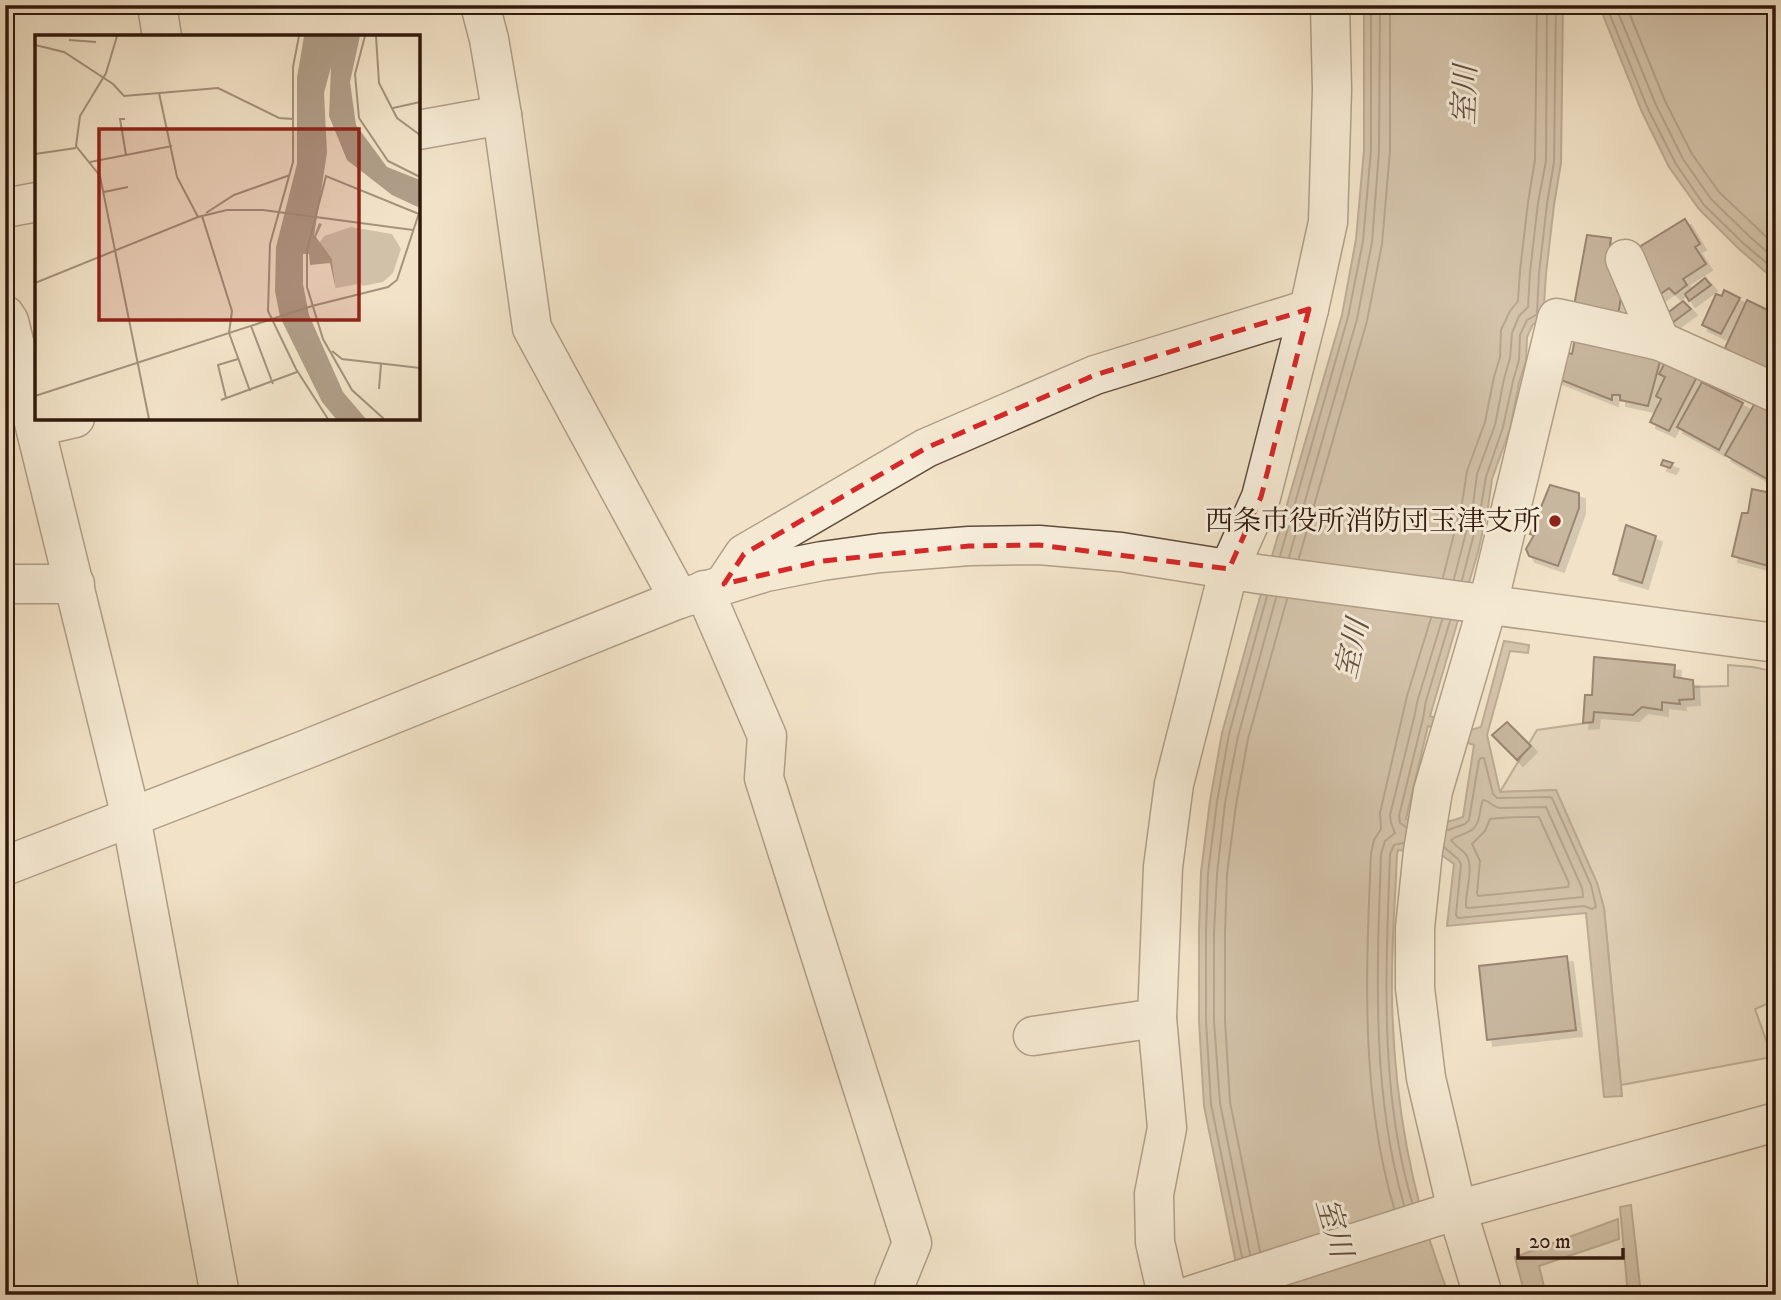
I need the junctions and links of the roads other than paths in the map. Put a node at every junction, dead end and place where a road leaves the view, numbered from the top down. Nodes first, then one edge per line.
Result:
1 (157, 5) edge
2 (481, 5) edge
3 (1330, 5) edge
4 (162, 35) edge
5 (502, 115) junction
6 (420, 130) edge
7 (35, 202) edge
8 (5, 208) edge
9 (1625, 259) dead end
10 (1309, 309) junction
11 (5, 315) edge
12 (1660, 341) junction
13 (1776, 393) edge
14 (66, 420) edge
15 (36, 427) junction
16 (1244, 572) junction
17 (5, 584) edge
18 (75, 584) junction
19 (702, 591) junction
20 (1480, 603) junction
21 (1776, 643) edge
22 (131, 817) junction
23 (5, 866) edge
24 (1157, 1018) junction
25 (1033, 1036) dead end
26 (1776, 1122) edge
27 (1445, 1213) junction
28 (1207, 1290) edge
29 (220, 1295) edge
30 (892, 1295) edge
31 (1167, 1295) edge
32 (1483, 1295) edge

1 - 4 street
2 - 5 street
3 - 10 street
5 - 6 street
5 - 19 street
7 - 8 street
9 - 12 street
10 - 16 street
10 - 19 street
11 - 15 street
12 - 13 street
12 - 20 street
14 - 15 street
15 - 18 street
16 - 19 street
16 - 20 street
16 - 24 street
17 - 18 street
18 - 22 street
19 - 22 street
19 - 30 street
20 - 21 street
20 - 27 street
22 - 23 street
22 - 29 street
24 - 25 street
24 - 31 street
26 - 27 street
27 - 28 street
27 - 32 street

